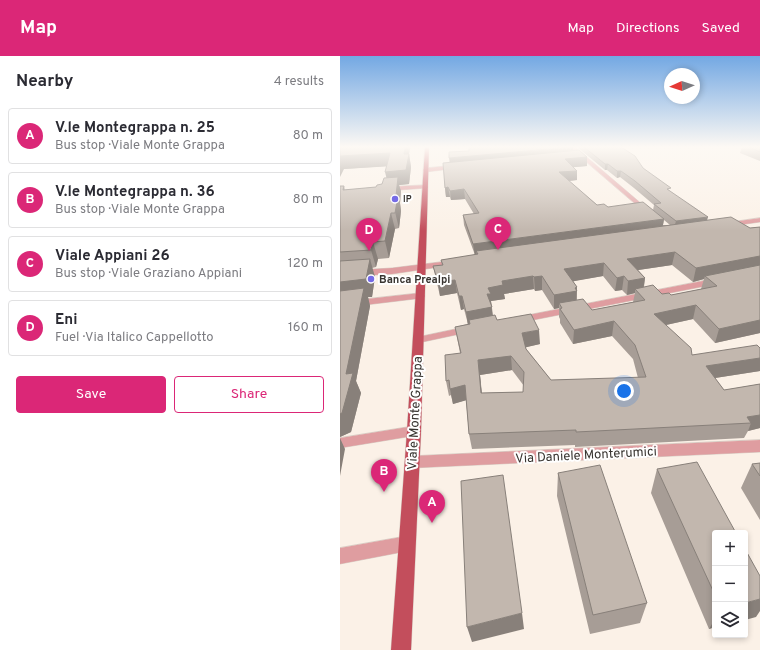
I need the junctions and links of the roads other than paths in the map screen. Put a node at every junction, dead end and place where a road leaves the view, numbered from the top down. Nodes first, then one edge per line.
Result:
1 (426, 175) edge
2 (604, 175) edge
3 (425, 187) junction
4 (379, 190) edge
5 (651, 214) edge
6 (760, 220) edge
7 (716, 226) edge
8 (462, 261) edge
9 (421, 266) junction
10 (340, 274) edge
11 (729, 279) edge
12 (420, 296) junction
13 (340, 305) edge
14 (506, 322) edge
15 (483, 327) edge
16 (418, 340) junction
17 (414, 431) junction
18 (340, 443) edge
19 (760, 446) edge
20 (412, 462) junction
21 (407, 544) junction
22 (340, 556) edge
23 (401, 650) edge

1 - 3 main road, Viale Monte Grappa
2 - 5 street
3 - 4 street
3 - 9 main road, Viale Monte Grappa
6 - 7 street
8 - 9 street
9 - 10 street
9 - 12 main road, Viale Monte Grappa
11 - 14 street
12 - 13 street
12 - 16 main road, Viale Monte Grappa
15 - 16 street
16 - 17 main road, Viale Monte Grappa
17 - 18 street
17 - 20 main road, Viale Monte Grappa
19 - 20 street, Via Daniele Monterumici
20 - 21 main road, Viale Monte Grappa
21 - 22 street
21 - 23 main road, Viale Monte Grappa

